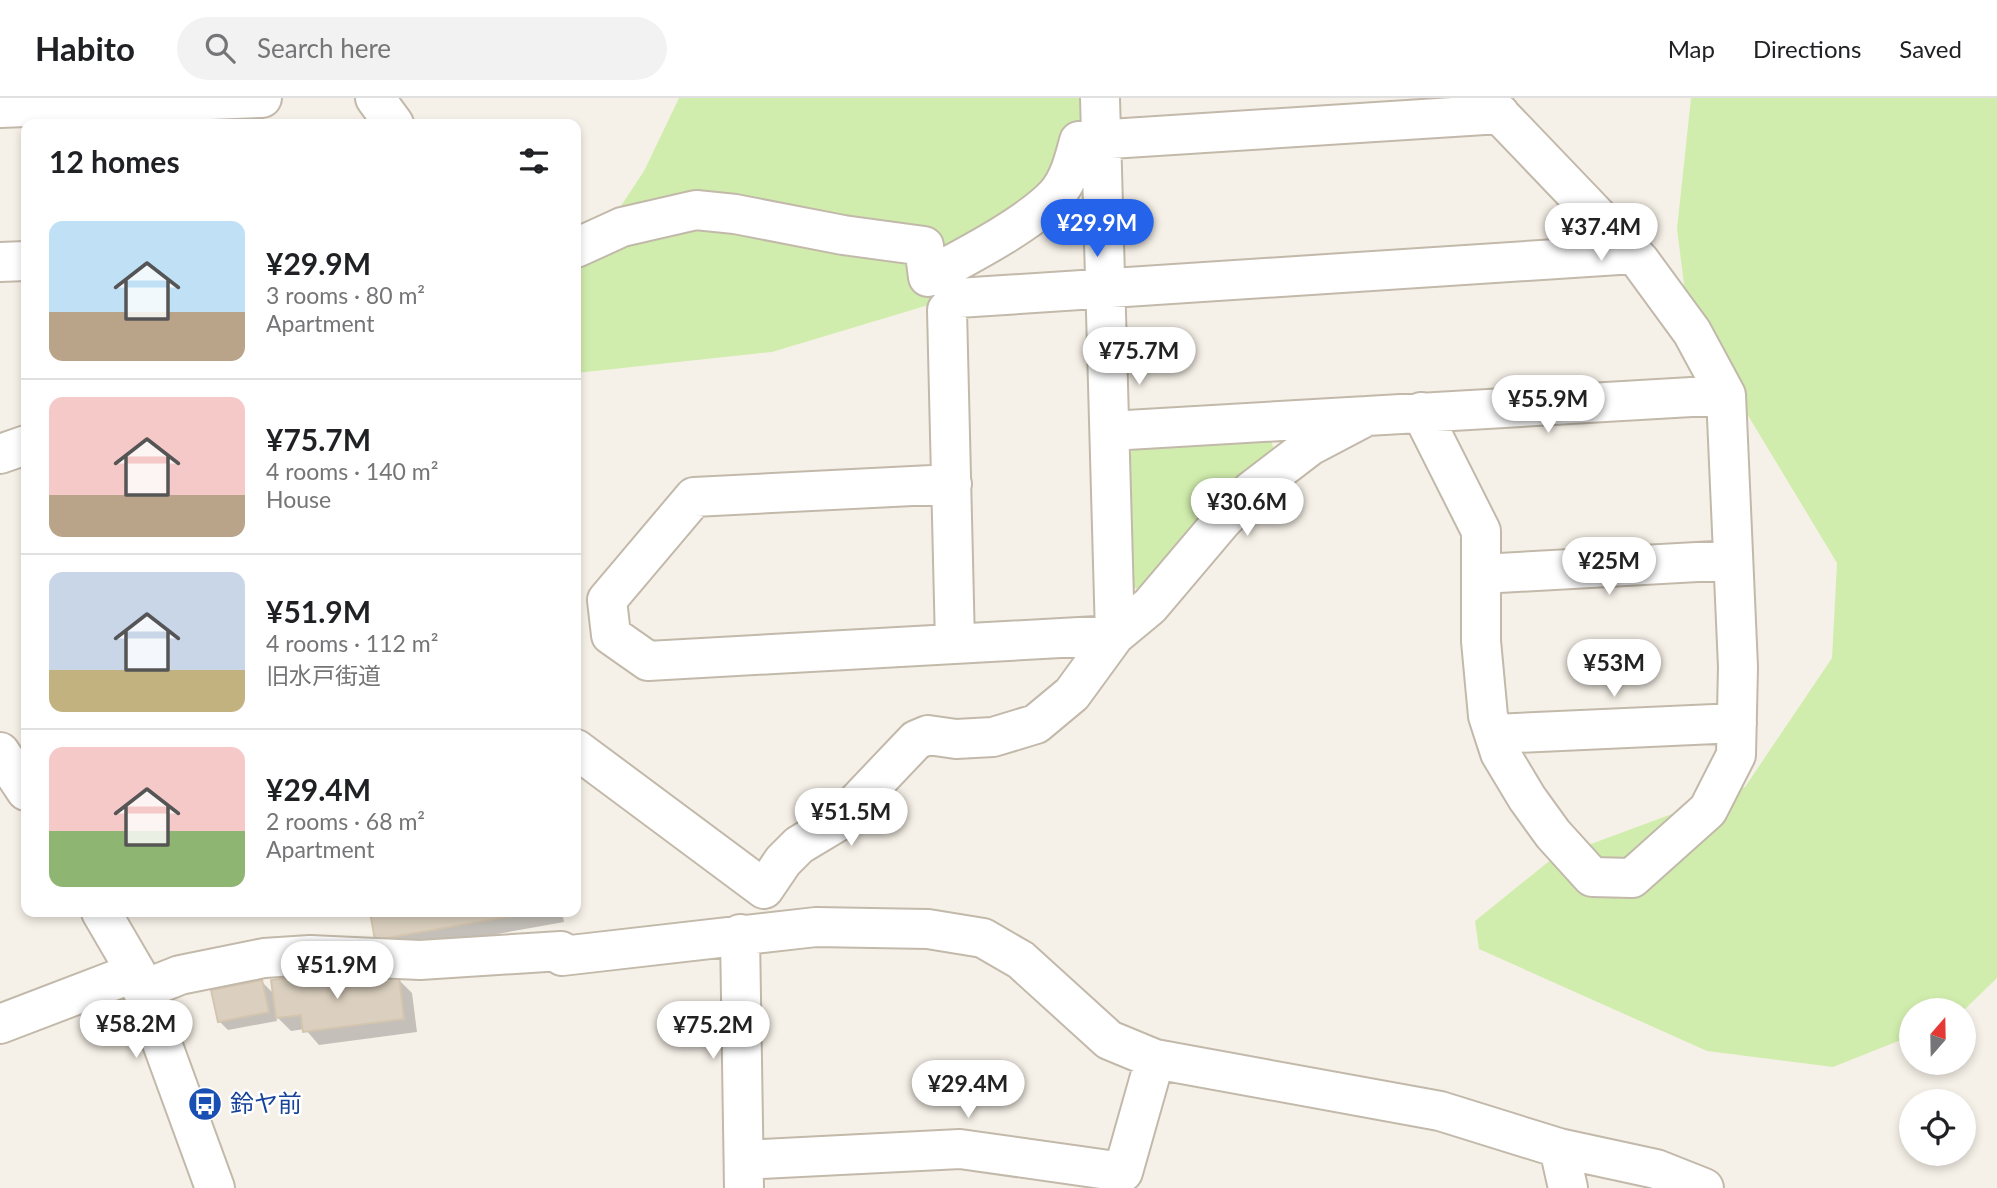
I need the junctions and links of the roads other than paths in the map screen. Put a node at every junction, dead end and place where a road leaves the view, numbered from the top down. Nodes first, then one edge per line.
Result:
1 (262, 98) edge
2 (1100, 98) edge
3 (78, 102) edge
4 (1492, 106) edge
5 (0, 108) edge
6 (1102, 141) junction
7 (581, 246) edge
8 (1633, 254) junction
9 (21, 261) edge
10 (0, 262) edge
11 (1107, 288) junction
12 (1726, 395) junction
13 (1421, 412) junction
14 (1367, 416) junction
15 (1111, 431) junction
16 (21, 447) edge
17 (0, 454) edge
18 (952, 484) junction
19 (1733, 560) junction
20 (1481, 574) junction
21 (1115, 635) junction
22 (955, 643) junction
23 (1737, 723) junction
24 (1494, 734) junction
25 (0, 752) edge
26 (581, 753) edge
27 (21, 784) edge
28 (764, 889) junction
29 (104, 917) edge
30 (816, 927) junction
31 (740, 934) junction
32 (139, 981) junction
33 (0, 1024) edge
34 (1155, 1059) junction
35 (1559, 1148) junction
36 (744, 1174) edge
37 (215, 1188) edge
38 (1568, 1188) edge
39 (1704, 1188) edge

1 - 3 street
2 - 6 street
3 - 5 street
4 - 6 street
4 - 8 street
6 - 7 street
6 - 11 street
8 - 11 street
8 - 12 street
9 - 10 street
11 - 15 street
11 - 18 street
12 - 13 street
12 - 19 street
13 - 14 street
13 - 20 street
14 - 15 street
14 - 21 street
15 - 21 street
16 - 17 street
18 - 22 street
18 - 22 street
19 - 20 street
19 - 23 street
20 - 24 street
21 - 22 street
21 - 28 street
23 - 24 street
23 - 24 street
25 - 27 street
26 - 28 street
28 - 30 street
29 - 32 street
30 - 31 street
30 - 34 street
31 - 32 street
31 - 36 street
32 - 33 street
32 - 37 street
34 - 35 street
34 - 36 street
35 - 38 street
35 - 39 street

